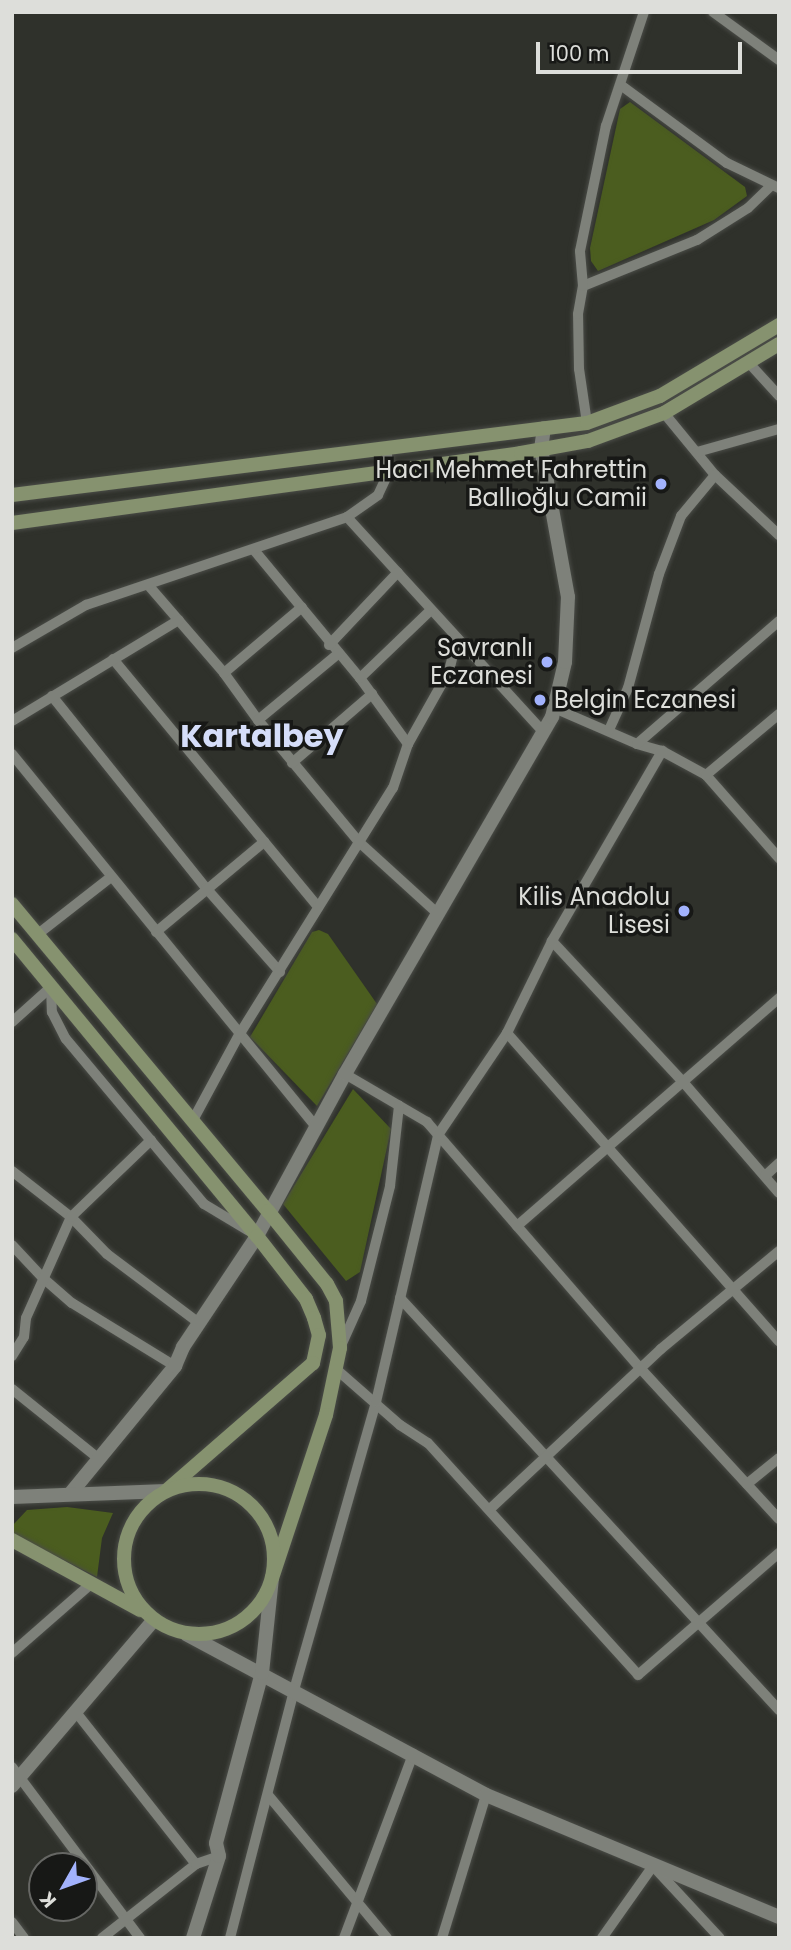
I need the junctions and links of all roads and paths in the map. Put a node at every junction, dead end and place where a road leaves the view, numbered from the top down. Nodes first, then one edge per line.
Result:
1 (644, 12) edge
2 (713, 12) edge
3 (779, 60) edge
4 (622, 86) junction
5 (775, 187) edge
6 (583, 286) junction
7 (779, 326) edge
8 (779, 344) edge
9 (748, 362) junction
10 (779, 396) edge
11 (664, 412) junction
12 (587, 424) junction
13 (544, 428) junction
14 (779, 429) edge
15 (386, 448) junction
16 (541, 449) junction
17 (697, 452) junction
18 (389, 471) junction
19 (715, 475) junction
20 (12, 495) edge
21 (347, 517) junction
22 (12, 523) edge
23 (779, 535) edge
24 (254, 550) junction
25 (398, 572) junction
26 (149, 586) junction
27 (302, 607) junction
28 (431, 610) junction
29 (179, 620) junction
30 (779, 621) edge
31 (457, 638) junction
32 (329, 645) junction
33 (12, 648) edge
34 (339, 653) junction
35 (113, 659) junction
36 (224, 673) junction
37 (359, 678) junction
38 (372, 694) junction
39 (52, 696) junction
40 (554, 708) junction
41 (779, 715) edge
42 (258, 720) junction
43 (12, 721) edge
44 (609, 730) junction
45 (543, 732) junction
46 (408, 744) junction
47 (637, 744) junction
48 (662, 751) junction
49 (12, 754) edge
50 (292, 762) junction
51 (706, 775) junction
52 (264, 842) junction
53 (359, 842) junction
54 (779, 858) edge
55 (111, 877) junction
56 (206, 888) junction
57 (12, 904) edge
58 (318, 907) junction
59 (438, 914) junction
60 (156, 932) junction
61 (38, 934) junction
62 (13, 940) edge
63 (552, 942) junction
64 (280, 972) junction
65 (51, 987) junction
66 (779, 998) edge
67 (12, 1022) edge
68 (507, 1033) junction
69 (239, 1035) junction
70 (345, 1074) junction
71 (684, 1083) junction
72 (399, 1106) junction
73 (192, 1120) junction
74 (316, 1127) junction
75 (438, 1135) junction
76 (151, 1140) junction
77 (608, 1149) junction
78 (779, 1163) edge
79 (12, 1171) edge
80 (765, 1176) junction
81 (779, 1192) edge
82 (268, 1211) junction
83 (71, 1217) junction
84 (517, 1226) junction
85 (257, 1236) junction
86 (12, 1244) edge
87 (779, 1251) edge
88 (43, 1278) junction
89 (734, 1290) junction
90 (400, 1297) junction
91 (199, 1324) junction
92 (779, 1341) edge
93 (340, 1348) junction
94 (12, 1356) edge
95 (174, 1366) junction
96 (640, 1368) junction
97 (340, 1373) junction
98 (12, 1389) edge
99 (372, 1399) junction
100 (545, 1457) junction
101 (779, 1458) edge
102 (99, 1459) junction
103 (747, 1484) junction
104 (166, 1491) junction
105 (71, 1494) junction
106 (12, 1497) edge
107 (490, 1509) junction
108 (779, 1518) edge
109 (13, 1541) edge
110 (779, 1553) edge
111 (272, 1578) junction
112 (92, 1583) junction
113 (151, 1617) junction
114 (697, 1623) junction
115 (186, 1634) junction
116 (12, 1653) edge
117 (262, 1673) junction
118 (294, 1690) junction
119 (779, 1710) edge
120 (75, 1711) junction
121 (412, 1754) junction
122 (15, 1777) edge
123 (268, 1795) junction
124 (486, 1795) junction
125 (219, 1856) junction
126 (196, 1864) junction
127 (653, 1866) junction
128 (357, 1900) junction
129 (779, 1917) edge
130 (125, 1920) junction
131 (12, 1922) edge
132 (24, 1938) edge
133 (102, 1938) edge
134 (140, 1938) edge
135 (192, 1938) edge
136 (230, 1938) edge
137 (344, 1938) edge
138 (387, 1938) edge
139 (442, 1938) edge
140 (602, 1938) edge
141 (720, 1938) edge

1 - 4 street
2 - 3 street
4 - 5 street
4 - 6 street
5 - 6 street
6 - 12 street
7 - 12 main road
8 - 9 main road
9 - 10 street
9 - 11 main road
11 - 16 main road
11 - 17 street
12 - 13 main road
13 - 15 main road
13 - 16 street
14 - 17 street
15 - 18 street
15 - 20 main road
16 - 18 main road
16 - 40 street
17 - 19 street
18 - 21 street
18 - 22 main road
19 - 23 street
19 - 44 street
21 - 24 street
21 - 25 street
24 - 26 street
24 - 27 street
25 - 28 street
25 - 32 street
26 - 29 street
26 - 33 street
27 - 32 street
27 - 36 street
28 - 31 street
28 - 37 street
29 - 35 street
29 - 36 street
30 - 47 street
31 - 45 street
31 - 46 street
32 - 34 street
34 - 37 street
34 - 42 street
35 - 39 street
35 - 52 street
36 - 42 street
37 - 38 street
38 - 46 street
38 - 50 street
39 - 43 street
39 - 56 street
40 - 44 street
40 - 45 street
41 - 51 street
42 - 50 street
44 - 47 street
45 - 59 street
46 - 53 street
47 - 48 street
48 - 51 street
48 - 63 street
49 - 55 street
50 - 53 street
51 - 54 street
52 - 56 street
52 - 58 street
53 - 58 street
53 - 59 street
55 - 60 street
55 - 61 street
56 - 60 street
56 - 64 street
57 - 61 main road
58 - 64 street
59 - 70 street
60 - 69 street
61 - 73 main road
62 - 65 main road
63 - 68 street
63 - 71 street
64 - 69 street
65 - 67 street
65 - 76 street
65 - 85 main road
66 - 71 street
68 - 75 street
68 - 77 street
69 - 73 street
69 - 74 street
70 - 72 street
70 - 74 street
71 - 77 street
71 - 80 street
72 - 75 street
72 - 93 street
73 - 82 main road
74 - 82 street
75 - 84 street
75 - 90 street
76 - 83 street
76 - 85 street
77 - 84 street
77 - 89 street
78 - 80 street
79 - 83 street
80 - 81 street
82 - 85 street
82 - 93 main road
83 - 88 street
83 - 91 street
84 - 96 street
85 - 91 street
85 - 104 main road
86 - 88 street
87 - 89 street
88 - 94 street
88 - 95 street
89 - 92 street
89 - 96 street
90 - 99 street
90 - 100 street
91 - 95 street
93 - 97 main road
95 - 102 street
96 - 100 street
96 - 103 street
97 - 99 street
97 - 111 main road
98 - 102 street
99 - 107 street
99 - 118 street
100 - 107 street
100 - 114 street
101 - 103 street
102 - 105 street
103 - 108 street
104 - 105 street
104 - 111 main road
104 - 113 main road
105 - 106 street
107 - 114 street
109 - 112 main road
110 - 114 street
111 - 115 main road
111 - 117 street
112 - 113 main road
112 - 116 street
113 - 115 main road
113 - 120 street
114 - 119 street
115 - 117 street
117 - 118 street
117 - 125 street
118 - 121 street
118 - 123 street
120 - 122 street
120 - 126 street
121 - 124 street
121 - 128 street
122 - 130 street
123 - 128 street
123 - 136 street
124 - 127 street
124 - 139 street
125 - 126 street
125 - 135 street
126 - 130 street
127 - 129 street
127 - 140 street
127 - 141 street
128 - 137 street
128 - 138 street
130 - 133 street
130 - 134 street
131 - 132 street

